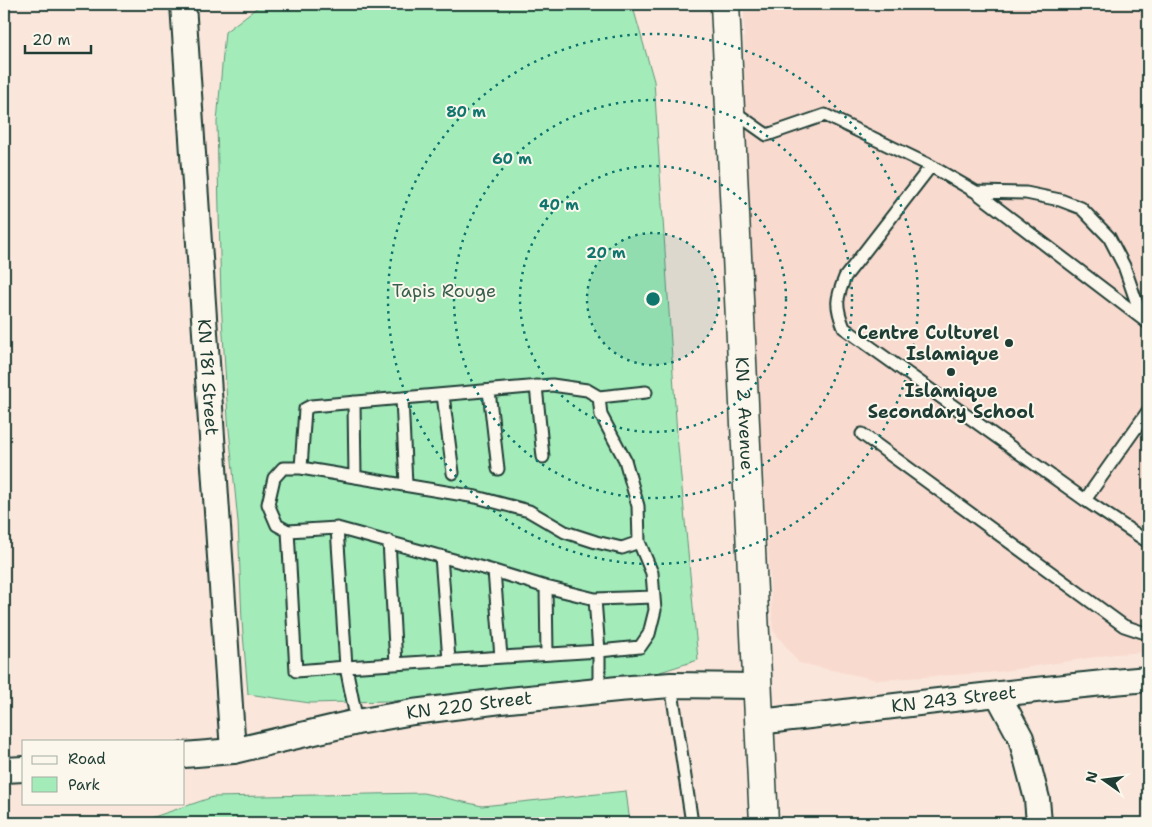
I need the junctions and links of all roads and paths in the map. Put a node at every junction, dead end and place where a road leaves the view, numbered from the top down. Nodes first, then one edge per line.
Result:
1 (183, 4) edge
2 (725, 4) edge
3 (729, 108) junction
4 (931, 166) junction
5 (976, 192) junction
6 (1145, 321) edge
7 (536, 386) junction
8 (489, 391) junction
9 (646, 392) dead end
10 (443, 395) junction
11 (599, 397) junction
12 (402, 398) junction
13 (354, 402) junction
14 (1148, 411) edge
15 (862, 434) dead end
16 (544, 457) dead end
17 (301, 468) junction
18 (498, 469) dead end
19 (453, 473) dead end
20 (355, 477) junction
21 (406, 485) junction
22 (1085, 500) junction
23 (337, 528) junction
24 (288, 531) junction
25 (389, 541) junction
26 (639, 542) junction
27 (1148, 542) edge
28 (441, 556) junction
29 (494, 570) junction
30 (546, 587) junction
31 (654, 597) junction
32 (595, 599) junction
33 (1148, 634) edge
34 (599, 651) junction
35 (547, 654) junction
36 (501, 657) junction
37 (449, 660) junction
38 (396, 664) junction
39 (346, 667) junction
40 (1148, 679) edge
41 (671, 686) junction
42 (757, 686) junction
43 (599, 690) junction
44 (998, 695) junction
45 (357, 722) junction
46 (759, 722) junction
47 (232, 751) junction
48 (185, 755) edge
49 (22, 768) edge
50 (4, 770) edge
51 (692, 823) edge
52 (764, 823) edge
53 (1039, 823) edge

1 - 47 street, KN 181 Street
2 - 3 main road, KN 2 Avenue
3 - 4 lane
3 - 42 main road, KN 2 Avenue
4 - 5 lane
4 - 22 lane
5 - 6 lane
5 - 6 lane
7 - 8 lane
7 - 11 lane
7 - 16 lane
8 - 10 lane
8 - 18 lane
9 - 11 lane
10 - 12 lane
10 - 19 lane
11 - 26 lane
12 - 13 lane
12 - 21 lane
13 - 17 lane
13 - 20 lane
14 - 22 lane
15 - 33 lane
17 - 20 lane
17 - 24 lane
20 - 21 lane
21 - 26 lane
22 - 27 lane
23 - 24 lane
23 - 25 lane
23 - 39 lane
24 - 39 lane
25 - 28 lane
25 - 38 lane
26 - 31 lane
28 - 29 lane
28 - 37 lane
29 - 30 lane
29 - 36 lane
30 - 32 lane
30 - 35 lane
31 - 32 lane
31 - 34 lane
32 - 34 lane
34 - 35 lane
34 - 43 lane
35 - 36 lane
36 - 37 lane
37 - 38 lane
38 - 39 lane
39 - 45 lane
40 - 44 street, KN 243 Street
41 - 42 street, KN 220 Street
41 - 43 street, KN 220 Street
41 - 51 lane
42 - 46 main road, KN 2 Avenue
43 - 45 street, KN 220 Street
44 - 46 street, KN 243 Street
44 - 53 street
45 - 47 street, KN 220 Street
46 - 52 main road, KN 2 Avenue
47 - 48 street, KN 220 Street
49 - 50 street

